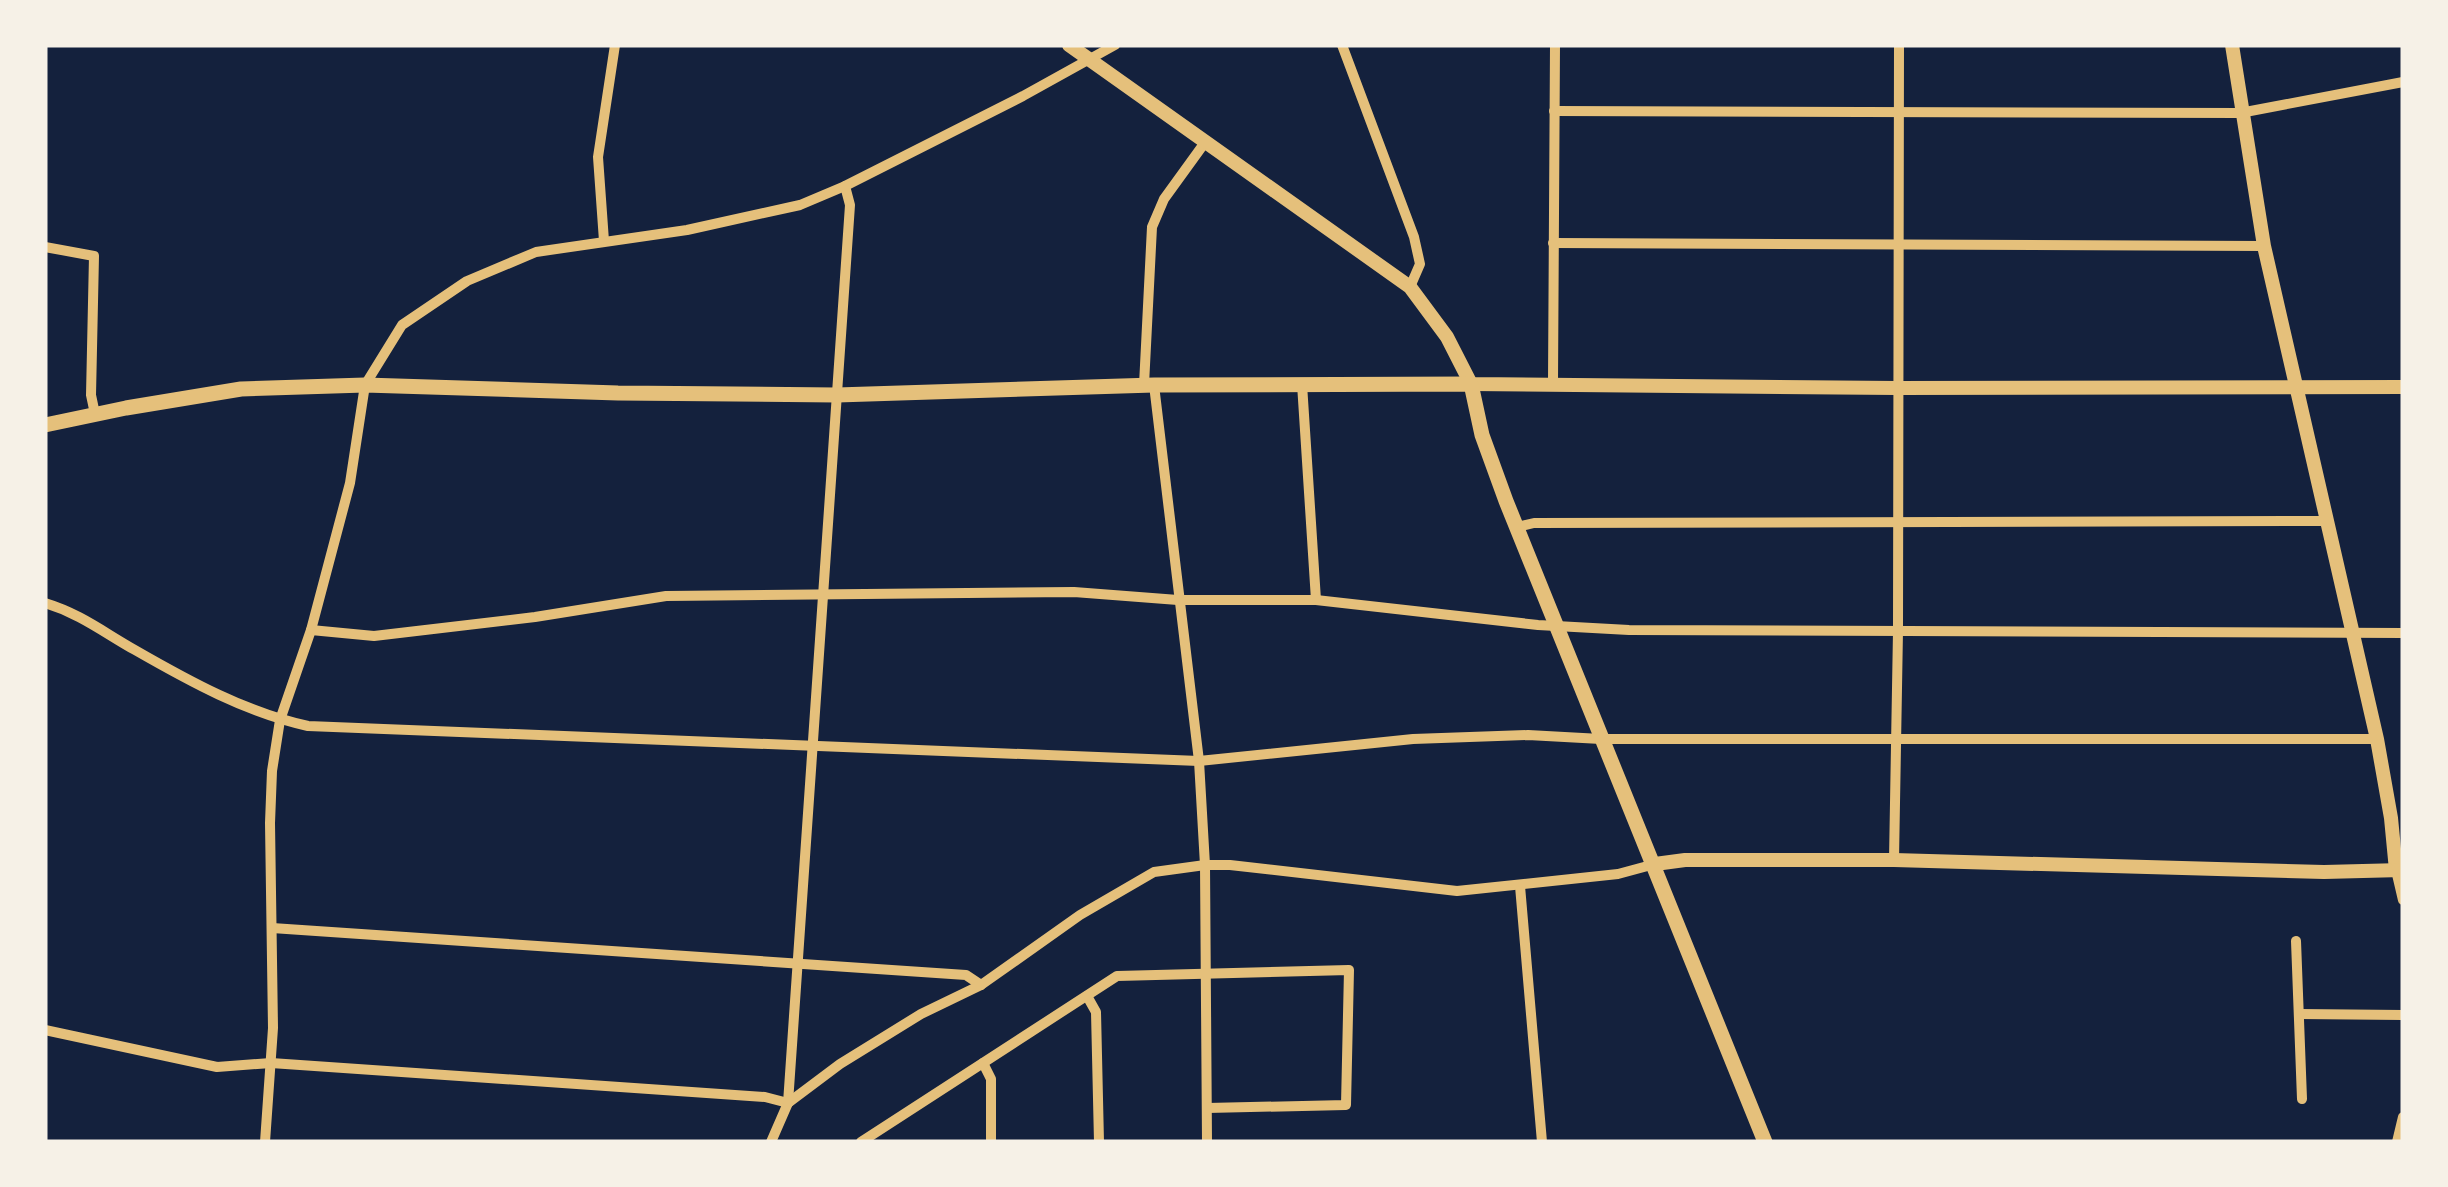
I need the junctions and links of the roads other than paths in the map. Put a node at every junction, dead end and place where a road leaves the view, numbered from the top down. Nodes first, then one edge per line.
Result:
1 (614, 45) edge
2 (1069, 45) edge
3 (1115, 45) edge
4 (1342, 45) edge
5 (1555, 45) edge
6 (1899, 45) edge
7 (2232, 45) edge
8 (1090, 58) junction
9 (2403, 82) edge
10 (1554, 110) junction
11 (1898, 112) junction
12 (2240, 113) junction
13 (1206, 140) junction
14 (844, 186) junction
15 (604, 241) junction
16 (1553, 243) junction
17 (1898, 243) junction
18 (2264, 246) junction
19 (45, 247) edge
20 (1410, 287) junction
21 (1553, 382) junction
22 (1302, 384) junction
23 (1470, 384) junction
24 (365, 385) junction
25 (1149, 385) junction
26 (2295, 386) junction
27 (2403, 386) edge
28 (1896, 388) junction
29 (838, 395) junction
30 (94, 414) junction
31 (45, 426) edge
32 (1897, 521) junction
33 (2326, 521) junction
34 (1517, 527) junction
35 (823, 596) junction
36 (1178, 600) junction
37 (1316, 600) junction
38 (45, 603) edge
39 (1558, 627) junction
40 (311, 630) junction
41 (1898, 631) junction
42 (2352, 632) junction
43 (2403, 633) edge
44 (280, 720) junction
45 (1601, 738) junction
46 (1896, 740) junction
47 (2377, 740) junction
48 (813, 744) junction
49 (1198, 762) junction
50 (1894, 860) junction
51 (1205, 864) junction
52 (1655, 864) junction
53 (2399, 870) edge
54 (1520, 886) junction
55 (2403, 900) edge
56 (2403, 915) edge
57 (272, 928) junction
58 (2296, 941) dead end
59 (799, 964) junction
60 (1206, 976) junction
61 (981, 984) junction
62 (1087, 996) junction
63 (2299, 1014) junction
64 (2403, 1016) edge
65 (45, 1030) edge
66 (272, 1063) junction
67 (983, 1063) junction
68 (2302, 1099) dead end
69 (788, 1103) junction
70 (1207, 1108) junction
71 (2403, 1118) edge
72 (264, 1142) edge
73 (770, 1142) edge
74 (861, 1142) edge
75 (991, 1142) edge
76 (1099, 1142) edge
77 (1208, 1142) edge
78 (1542, 1142) edge
79 (1765, 1142) edge
80 (2397, 1142) edge

1 - 15 street
2 - 8 street
3 - 8 street
4 - 20 street
5 - 10 street
6 - 11 street
7 - 12 street
8 - 13 street
8 - 14 street
9 - 12 street
10 - 11 street
10 - 16 street
11 - 12 street
11 - 17 street
12 - 18 street
13 - 20 street
13 - 25 street
14 - 15 street
14 - 29 street
15 - 24 street
16 - 17 street
16 - 21 street
17 - 18 street
17 - 28 street
18 - 26 street
19 - 30 street
20 - 23 street
21 - 23 street
21 - 28 street
22 - 23 main road
22 - 25 main road
22 - 37 street
23 - 34 main road
24 - 29 main road
24 - 30 main road
24 - 40 street
25 - 29 main road
25 - 36 street
26 - 27 street
26 - 28 street
26 - 33 street
28 - 32 street
29 - 35 street
30 - 31 main road
32 - 33 street
32 - 34 street
32 - 41 street
33 - 42 street
34 - 39 main road
35 - 36 street
35 - 40 street
35 - 48 street
36 - 37 street
36 - 49 street
37 - 39 street
38 - 44 street
39 - 41 street
39 - 45 main road
40 - 44 street
41 - 42 street
41 - 46 street
42 - 43 street
42 - 47 street
44 - 48 street
44 - 57 street
45 - 46 street
45 - 49 street
45 - 52 main road
46 - 47 street
46 - 50 street
47 - 53 street
48 - 49 street
48 - 59 street
49 - 51 street
50 - 52 street
50 - 53 street
51 - 54 street
51 - 60 street
51 - 61 street
52 - 54 street
52 - 79 main road
53 - 55 street
54 - 78 street
55 - 56 street
57 - 59 street
57 - 66 street
58 - 63 street
59 - 61 street
59 - 69 street
60 - 62 street
60 - 70 street
60 - 70 street
61 - 69 street
62 - 67 street
62 - 76 street
63 - 64 street
63 - 68 street
65 - 66 street
66 - 69 street
66 - 72 street
67 - 74 street
67 - 75 street
69 - 73 street
70 - 77 street
71 - 80 street

